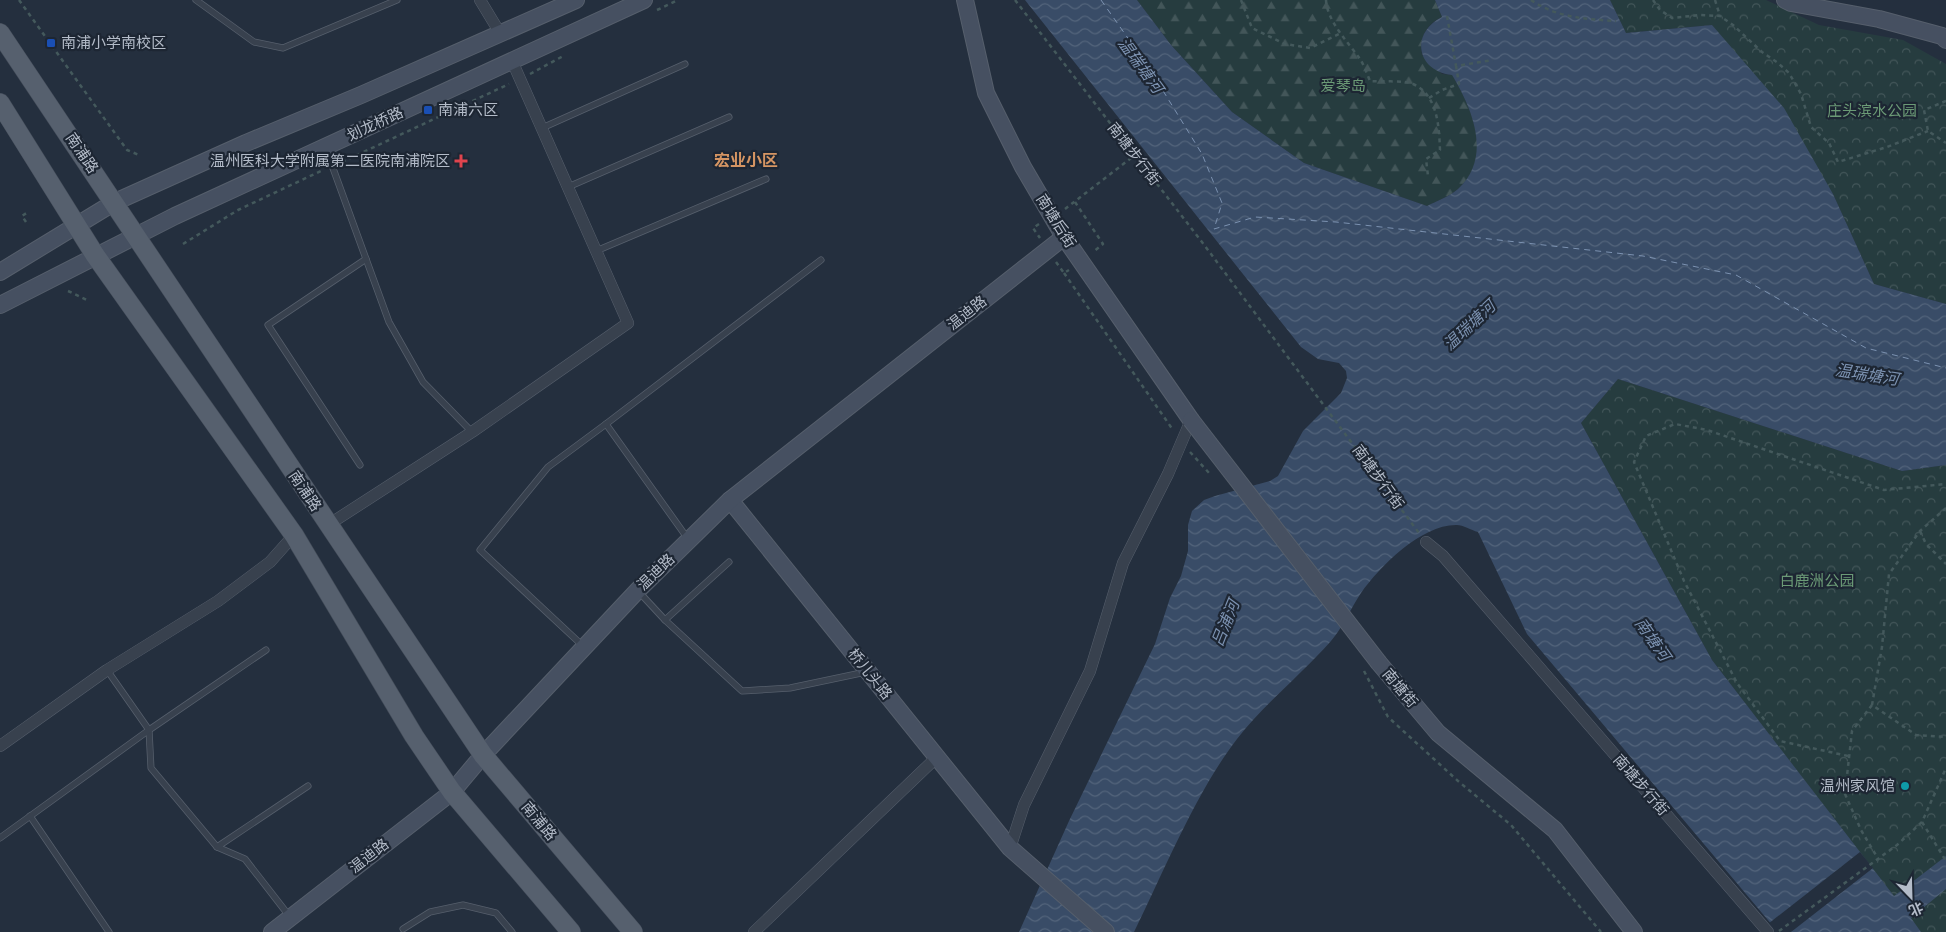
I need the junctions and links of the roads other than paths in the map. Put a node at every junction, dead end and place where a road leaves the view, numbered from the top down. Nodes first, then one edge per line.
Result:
1 (196, 0) edge
2 (397, 0) edge
3 (480, 0) edge
4 (576, 0) edge
5 (965, 0) edge
6 (1785, 0) edge
7 (638, 2) edge
8 (0, 32) edge
9 (500, 33) junction
10 (1946, 40) edge
11 (512, 61) junction
12 (685, 64) dead end
13 (0, 104) edge
14 (730, 118) dead end
15 (542, 128) junction
16 (325, 147) junction
17 (766, 179) dead end
18 (568, 187) junction
19 (116, 202) junction
20 (77, 224) junction
21 (134, 235) junction
22 (1064, 237) junction
23 (596, 251) junction
24 (95, 255) junction
25 (366, 259) junction
26 (821, 260) dead end
27 (0, 272) edge
28 (0, 305) edge
29 (1191, 420) junction
30 (606, 424) junction
31 (472, 432) junction
32 (360, 465) dead end
33 (730, 500) junction
34 (328, 525) junction
35 (294, 535) junction
36 (689, 540) junction
37 (1426, 542) road end
38 (730, 562) dead end
39 (638, 590) junction
40 (665, 620) junction
41 (584, 648) junction
42 (266, 650) dead end
43 (107, 670) junction
44 (868, 671) junction
45 (149, 730) junction
46 (0, 746) edge
47 (483, 755) junction
48 (937, 757) junction
49 (308, 786) dead end
50 (452, 792) junction
51 (30, 816) junction
52 (0, 838) edge
53 (217, 847) junction
54 (1010, 848) junction
55 (291, 917) junction
56 (403, 929) dead end
57 (110, 932) edge
58 (272, 932) edge
59 (512, 932) edge
60 (571, 932) edge
61 (633, 932) edge
62 (754, 932) edge
63 (1106, 932) edge
64 (1634, 932) edge
65 (1768, 932) edge

1 - 2 lane
3 - 9 street
4 - 9 street, 划龙桥路
5 - 22 street, 南塘后街
6 - 10 street
7 - 11 street, 划龙桥路
8 - 19 main road, 南浦路
9 - 19 street, 划龙桥路
11 - 15 street
11 - 16 street, 划龙桥路
12 - 15 lane
13 - 20 main road
14 - 18 lane
15 - 18 street
16 - 21 street, 划龙桥路
16 - 25 lane
17 - 23 lane
18 - 23 street
19 - 20 street, 划龙桥路
19 - 21 main road, 南浦路
20 - 24 main road
20 - 27 street, 划龙桥路
21 - 24 street, 划龙桥路
21 - 34 main road, 南浦路
22 - 29 street, 南塘后街
22 - 33 street, 温迪路
23 - 31 street
24 - 28 street, 划龙桥路
24 - 35 main road
25 - 31 lane
25 - 32 lane
26 - 30 lane
29 - 54 street
29 - 64 street, 南塘街, bridge
30 - 36 lane
30 - 41 lane
31 - 34 street
33 - 36 street, 温迪路
33 - 44 street, 桥儿头路
34 - 47 main road, 南浦路
35 - 43 street
35 - 50 main road
36 - 39 street, 温迪路
37 - 65 street, 南塘步行街
38 - 40 lane
39 - 40 lane
39 - 41 street, 温迪路
40 - 44 lane
41 - 47 street, 温迪路
42 - 45 lane
43 - 45 lane
43 - 46 street
44 - 48 street, 桥儿头路
45 - 51 lane
45 - 53 lane
47 - 50 street, 温迪路
47 - 61 main road, 南浦路
48 - 54 street, 桥儿头路
48 - 62 street
49 - 53 lane
50 - 55 street, 温迪路
50 - 60 main road
51 - 52 lane
51 - 57 lane
53 - 55 lane
54 - 63 street, 桥儿头路
55 - 58 street, 温迪路
56 - 59 lane

